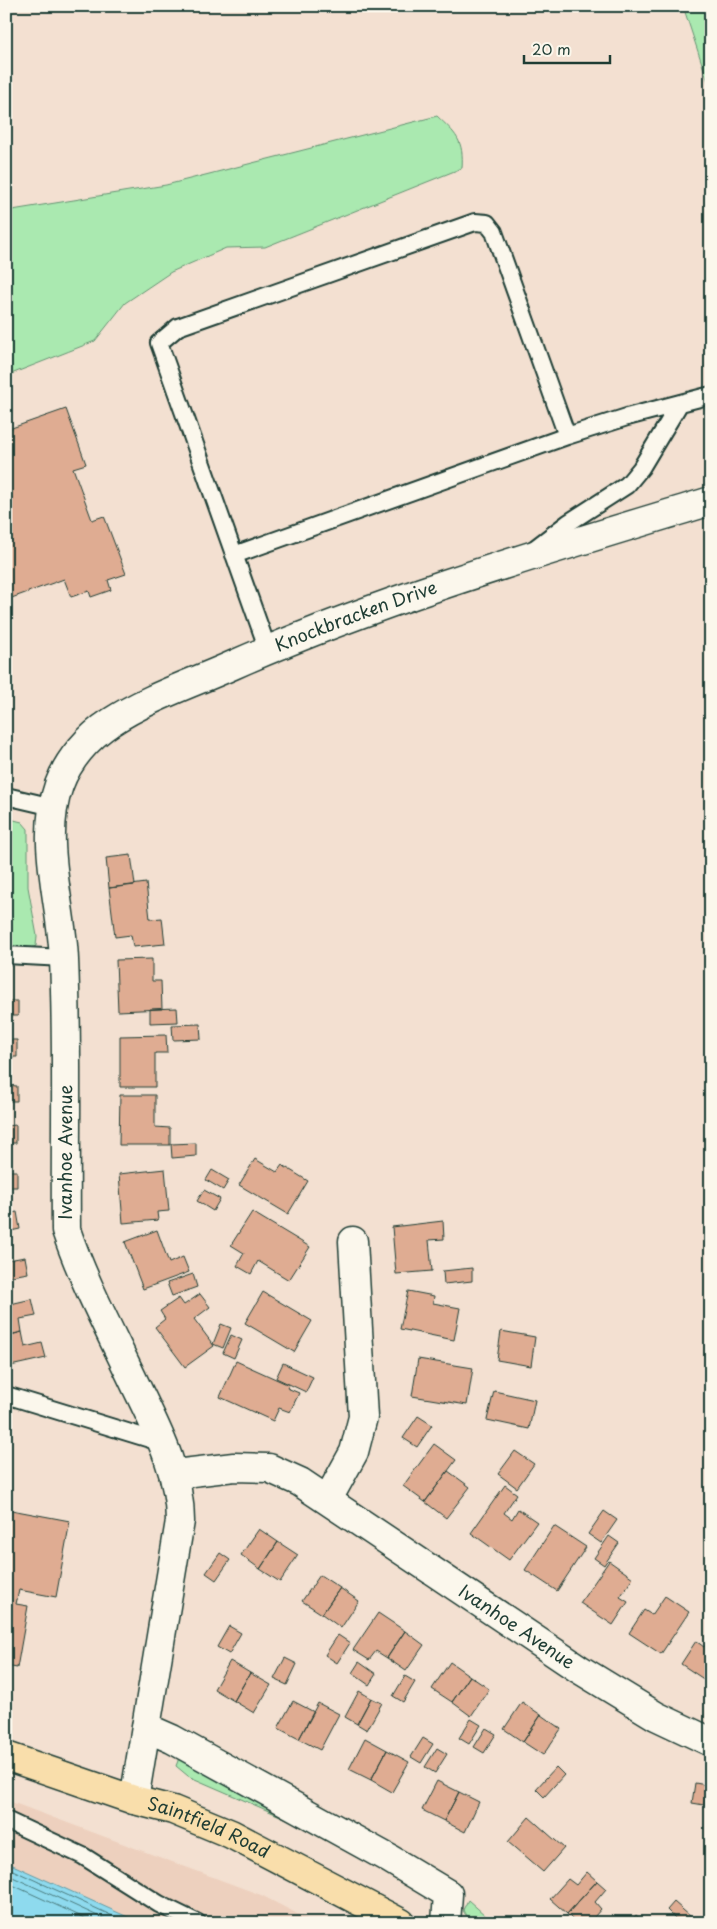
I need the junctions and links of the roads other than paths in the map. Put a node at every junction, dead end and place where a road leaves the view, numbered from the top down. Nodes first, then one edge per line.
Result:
1 (711, 395) edge
2 (680, 403) junction
3 (567, 436) junction
4 (711, 501) edge
5 (234, 555) junction
6 (521, 558) junction
7 (268, 650) junction
8 (6, 796) edge
9 (53, 807) junction
10 (6, 955) edge
11 (64, 958) junction
12 (353, 1241) dead end
13 (6, 1395) edge
14 (162, 1443) junction
15 (176, 1474) junction
16 (328, 1499) junction
17 (147, 1728) junction
18 (711, 1742) edge
19 (6, 1756) edge
20 (134, 1800) junction
21 (6, 1820) edge
22 (198, 1923) edge
23 (401, 1923) edge
24 (446, 1923) edge

1 - 2 lane
2 - 3 lane
2 - 6 lane
3 - 5 lane
3 - 5 lane
4 - 6 street, Knockbracken Drive
5 - 7 lane
6 - 7 street, Knockbracken Drive
7 - 9 street, Knockbracken Drive
8 - 9 lane
9 - 11 street, Ivanhoe Avenue
10 - 11 lane
11 - 14 street, Ivanhoe Avenue
12 - 16 street
13 - 14 lane
14 - 15 street, Ivanhoe Avenue
15 - 16 street, Ivanhoe Avenue
15 - 17 street, Ivanhoe Avenue
16 - 18 street, Ivanhoe Avenue
17 - 20 street, Ivanhoe Avenue
17 - 24 street
19 - 20 highway, Saintfield Road
20 - 23 highway, Saintfield Road
21 - 22 lane

